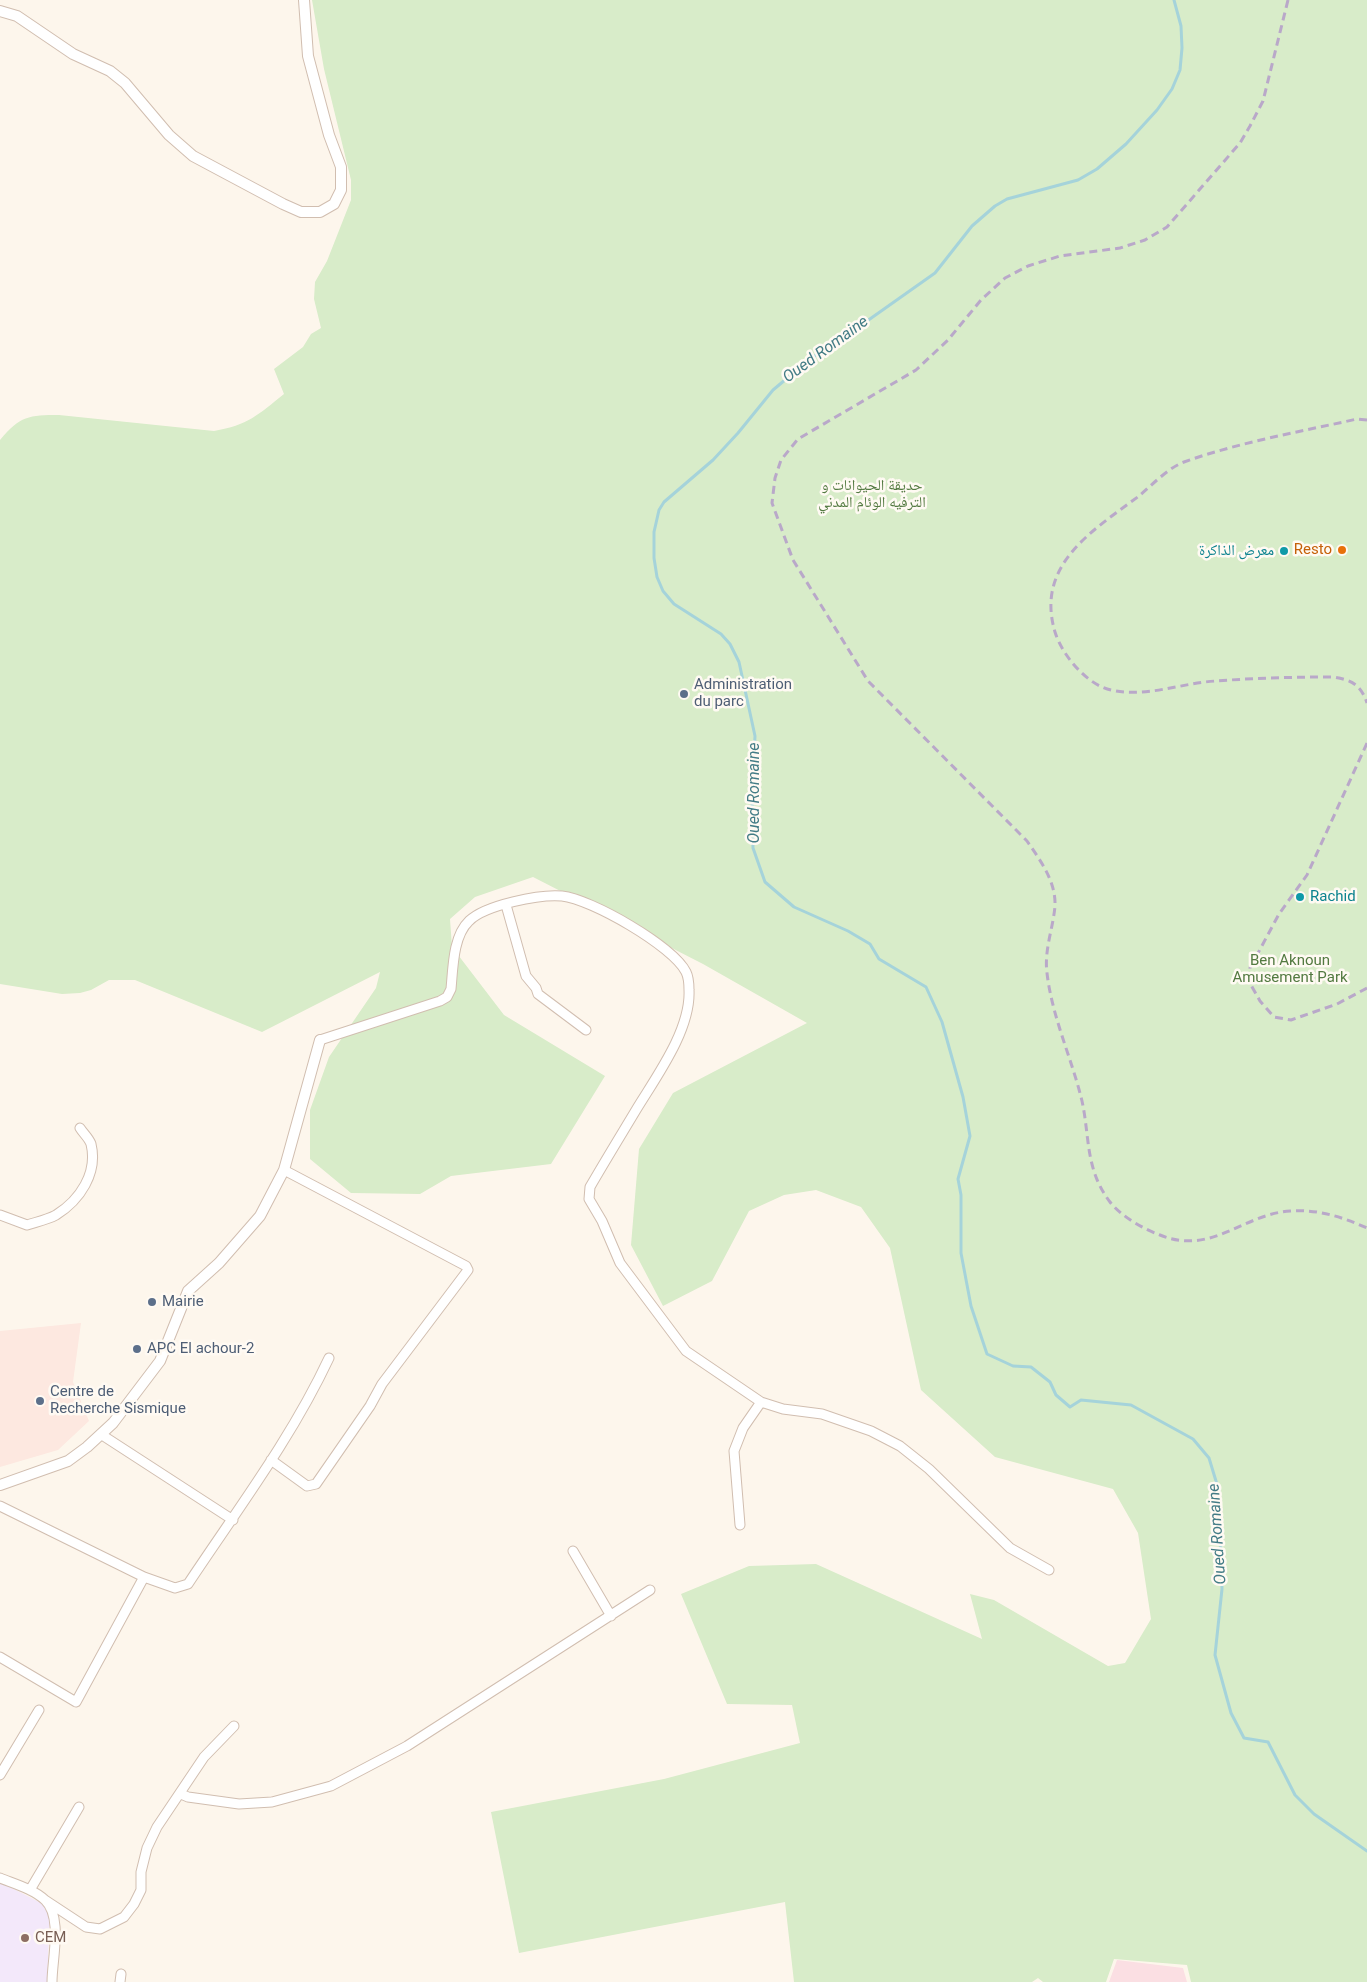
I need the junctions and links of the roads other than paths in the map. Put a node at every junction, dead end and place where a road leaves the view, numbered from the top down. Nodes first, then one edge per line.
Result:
1 (304, 0) edge
2 (0, 11) edge
3 (506, 905) junction
4 (586, 1030) dead end
5 (320, 1040) joint
6 (80, 1128) dead end
7 (284, 1170) junction
8 (0, 1215) edge
9 (329, 1358) dead end
10 (761, 1402) junction
11 (102, 1435) junction
12 (271, 1460) junction
13 (0, 1485) edge
14 (0, 1506) edge
15 (233, 1520) junction
16 (740, 1525) dead end
17 (572, 1551) dead end
18 (1049, 1570) dead end
19 (144, 1577) junction
20 (650, 1590) dead end
21 (611, 1616) junction
22 (0, 1657) edge
23 (39, 1710) dead end
24 (234, 1726) dead end
25 (0, 1775) edge
26 (181, 1794) junction
27 (80, 1807) dead end
28 (0, 1878) edge
29 (30, 1890) junction
30 (46, 1900) junction
31 (52, 1982) edge

1 - 2 street
3 - 4 street
3 - 5 street
3 - 10 street
5 - 7 street
6 - 8 street
7 - 11 street
7 - 12 street
9 - 12 street
10 - 16 street
10 - 18 street
11 - 13 street
11 - 15 street
12 - 15 street
14 - 19 street
15 - 19 street
17 - 21 street
19 - 22 street
20 - 21 street
21 - 26 street
23 - 25 street
24 - 26 street
26 - 30 street
27 - 29 street
28 - 29 street
29 - 30 street
30 - 31 street

